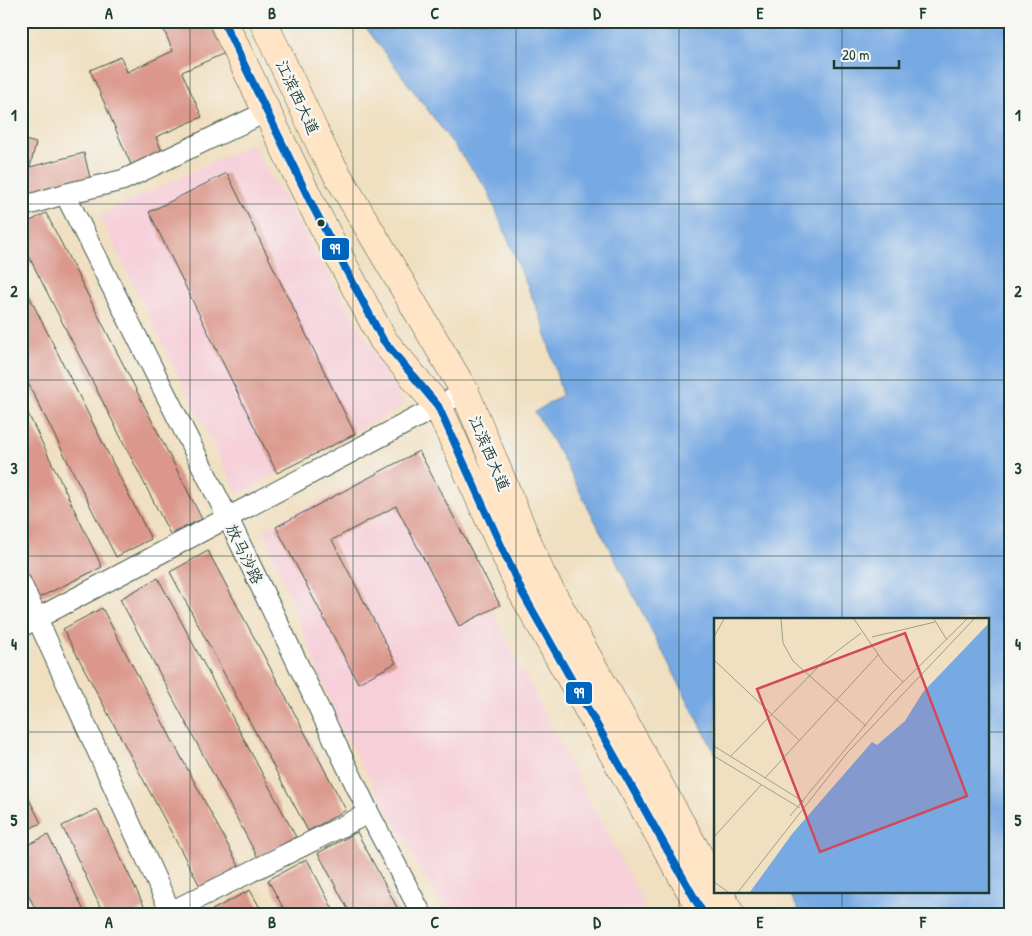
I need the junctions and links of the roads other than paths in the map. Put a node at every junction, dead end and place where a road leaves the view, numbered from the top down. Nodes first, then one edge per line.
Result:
1 (223, 21) edge
2 (263, 21) edge
3 (266, 112) junction
4 (65, 194) junction
5 (21, 207) edge
6 (465, 392) junction
7 (438, 406) junction
8 (228, 518) junction
9 (21, 583) edge
10 (29, 622) edge
11 (369, 813) junction
12 (714, 894) edge
13 (714, 894) edge
14 (720, 905) edge
15 (169, 914) edge
16 (422, 915) edge

1 - 3 main road, 江滨西大道
2 - 6 main road, 江滨西大道
3 - 4 street
3 - 7 main road, 江滨西大道
4 - 5 street
4 - 8 street, 放马沙路
6 - 7 street
6 - 13 main road, 江滨西大道
7 - 8 street
7 - 14 main road, 江滨西大道
8 - 10 street
8 - 11 street, 放马沙路
9 - 10 street
10 - 15 street
11 - 15 street
11 - 16 street, 放马沙路
12 - 14 main road, 江滨西大道

